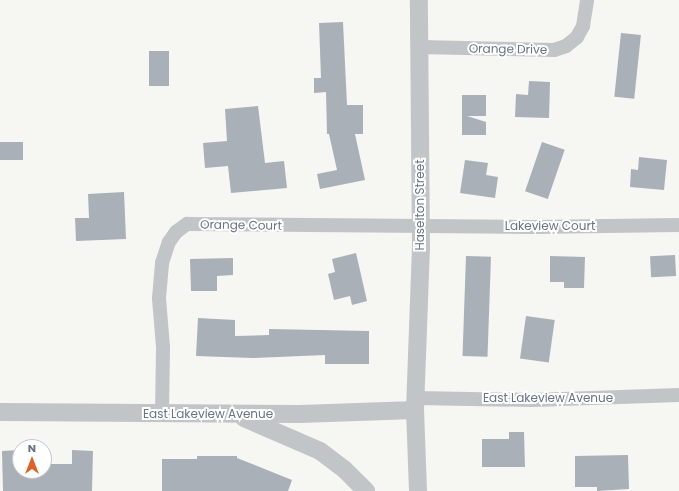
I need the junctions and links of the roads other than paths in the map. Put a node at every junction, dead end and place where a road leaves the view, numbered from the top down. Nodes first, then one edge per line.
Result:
1 (419, 0) edge
2 (587, 0) edge
3 (419, 48) junction
4 (679, 225) edge
5 (421, 226) junction
6 (679, 395) edge
7 (416, 404) junction
8 (0, 412) edge
9 (162, 413) junction
10 (234, 414) junction
11 (366, 491) edge
12 (418, 491) edge

1 - 3 street, Haselton Street
2 - 3 street, Orange Drive
3 - 5 street, Haselton Street
4 - 5 street, Lakeview Court
5 - 7 street, Haselton Street
5 - 9 street, Orange Court
6 - 7 street, East Lakeview Avenue
7 - 10 street, East Lakeview Avenue
7 - 12 street, Haselton Street
8 - 9 street, East Lakeview Avenue
9 - 10 street, East Lakeview Avenue
10 - 11 street

